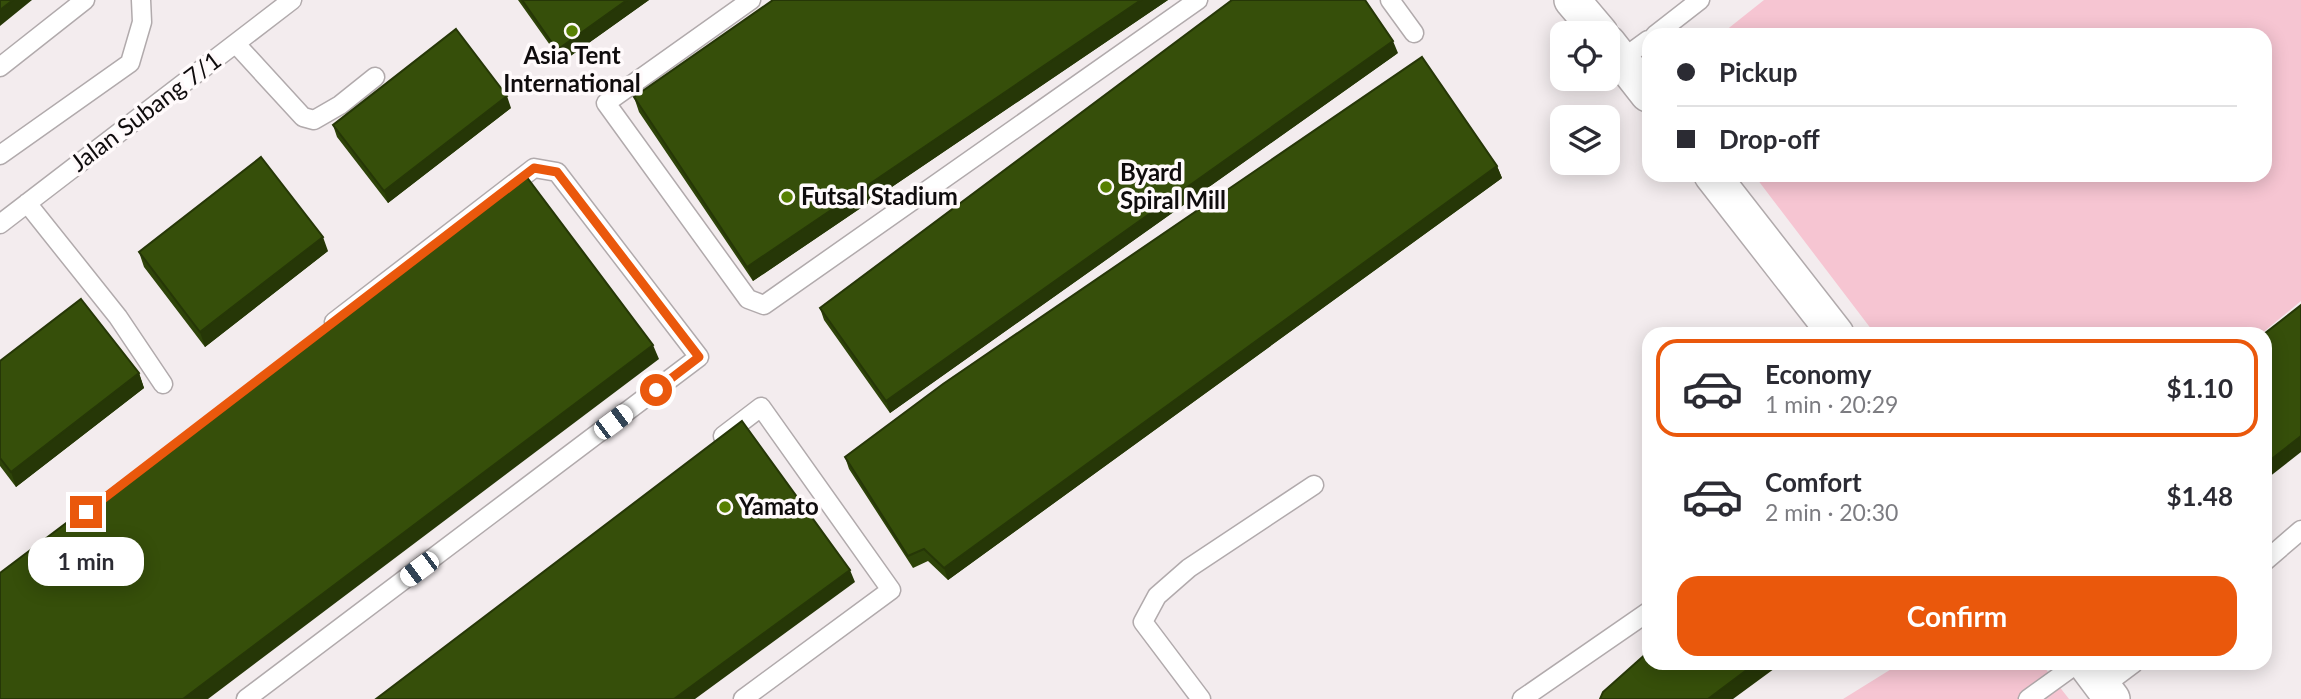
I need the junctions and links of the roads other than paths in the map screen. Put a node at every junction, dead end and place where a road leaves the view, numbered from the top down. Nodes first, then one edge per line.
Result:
1 (85, 0) edge
2 (141, 0) edge
3 (292, 0) edge
4 (751, 0) edge
5 (1198, 0) edge
6 (1390, 0) edge
7 (1572, 0) edge
8 (1696, 1) edge
9 (1595, 21) edge
10 (1663, 28) edge
11 (1414, 33) dead end
12 (236, 44) junction
13 (1620, 44) edge
14 (0, 68) edge
15 (375, 78) dead end
16 (1642, 83) edge
17 (0, 155) edge
18 (1717, 182) edge
19 (27, 203) junction
20 (0, 224) edge
21 (1831, 327) edge
22 (316, 335) edge
23 (163, 384) dead end
24 (706, 449) edge
25 (1314, 485) dead end
26 (2301, 530) edge
27 (2272, 555) edge
28 (1642, 616) edge
29 (2115, 670) edge
30 (2094, 678) edge
31 (246, 699) edge
32 (743, 699) edge
33 (1201, 699) edge
34 (1522, 699) edge
35 (2028, 699) edge

1 - 14 lane
2 - 17 lane
3 - 12 lane, Jalan Subang 7/1
4 - 5 lane
6 - 11 lane
7 - 9 street
8 - 10 lane
12 - 15 lane
12 - 19 lane, Jalan Subang 7/1
13 - 16 street
18 - 21 street
19 - 20 lane, Jalan Subang 7/1
19 - 23 lane
22 - 31 lane
24 - 32 lane
25 - 33 lane
26 - 27 lane
28 - 34 lane
29 - 30 lane
30 - 35 lane

